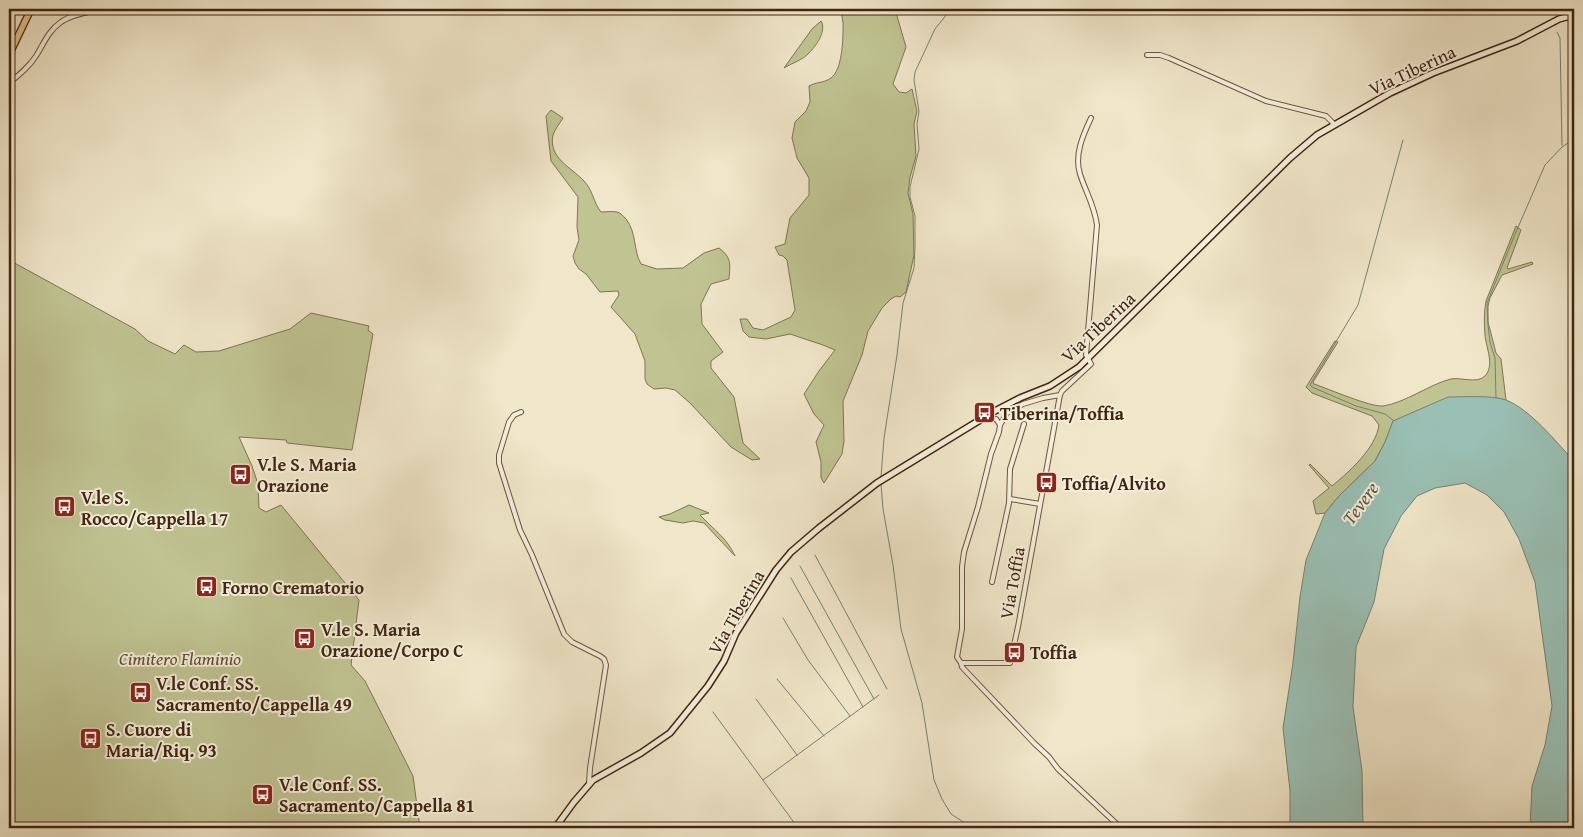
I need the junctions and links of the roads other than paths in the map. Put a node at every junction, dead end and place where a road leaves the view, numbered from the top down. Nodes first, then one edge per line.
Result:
1 (102, 9) edge
2 (30, 10) edge
3 (1574, 15) edge
4 (9, 55) edge
5 (1147, 55) dead end
6 (9, 83) edge
7 (1091, 118) dead end
8 (1334, 124) junction
9 (1088, 358) junction
10 (1060, 395) junction
11 (521, 412) dead end
12 (993, 412) junction
13 (982, 419) junction
14 (996, 419) junction
15 (1024, 424) dead end
16 (1000, 425) junction
17 (1010, 499) junction
18 (1040, 504) junction
19 (992, 582) dead end
20 (961, 663) junction
21 (589, 783) junction
22 (555, 828) edge
23 (1121, 828) edge

1 - 6 street
2 - 4 main road
3 - 8 main road, Via Tiberina
5 - 8 street
7 - 9 street
8 - 9 main road, Via Tiberina
9 - 10 street
9 - 12 main road, Via Tiberina
10 - 16 street
10 - 18 street, Via Toffia
11 - 21 street
12 - 13 main road, Via Tiberina
12 - 14 street
13 - 14 street
13 - 21 main road, Via Tiberina
14 - 16 street
15 - 17 street
16 - 20 street
17 - 18 street
17 - 19 street
18 - 20 street, Via Toffia
20 - 23 street
21 - 22 main road, Via Tiberina

